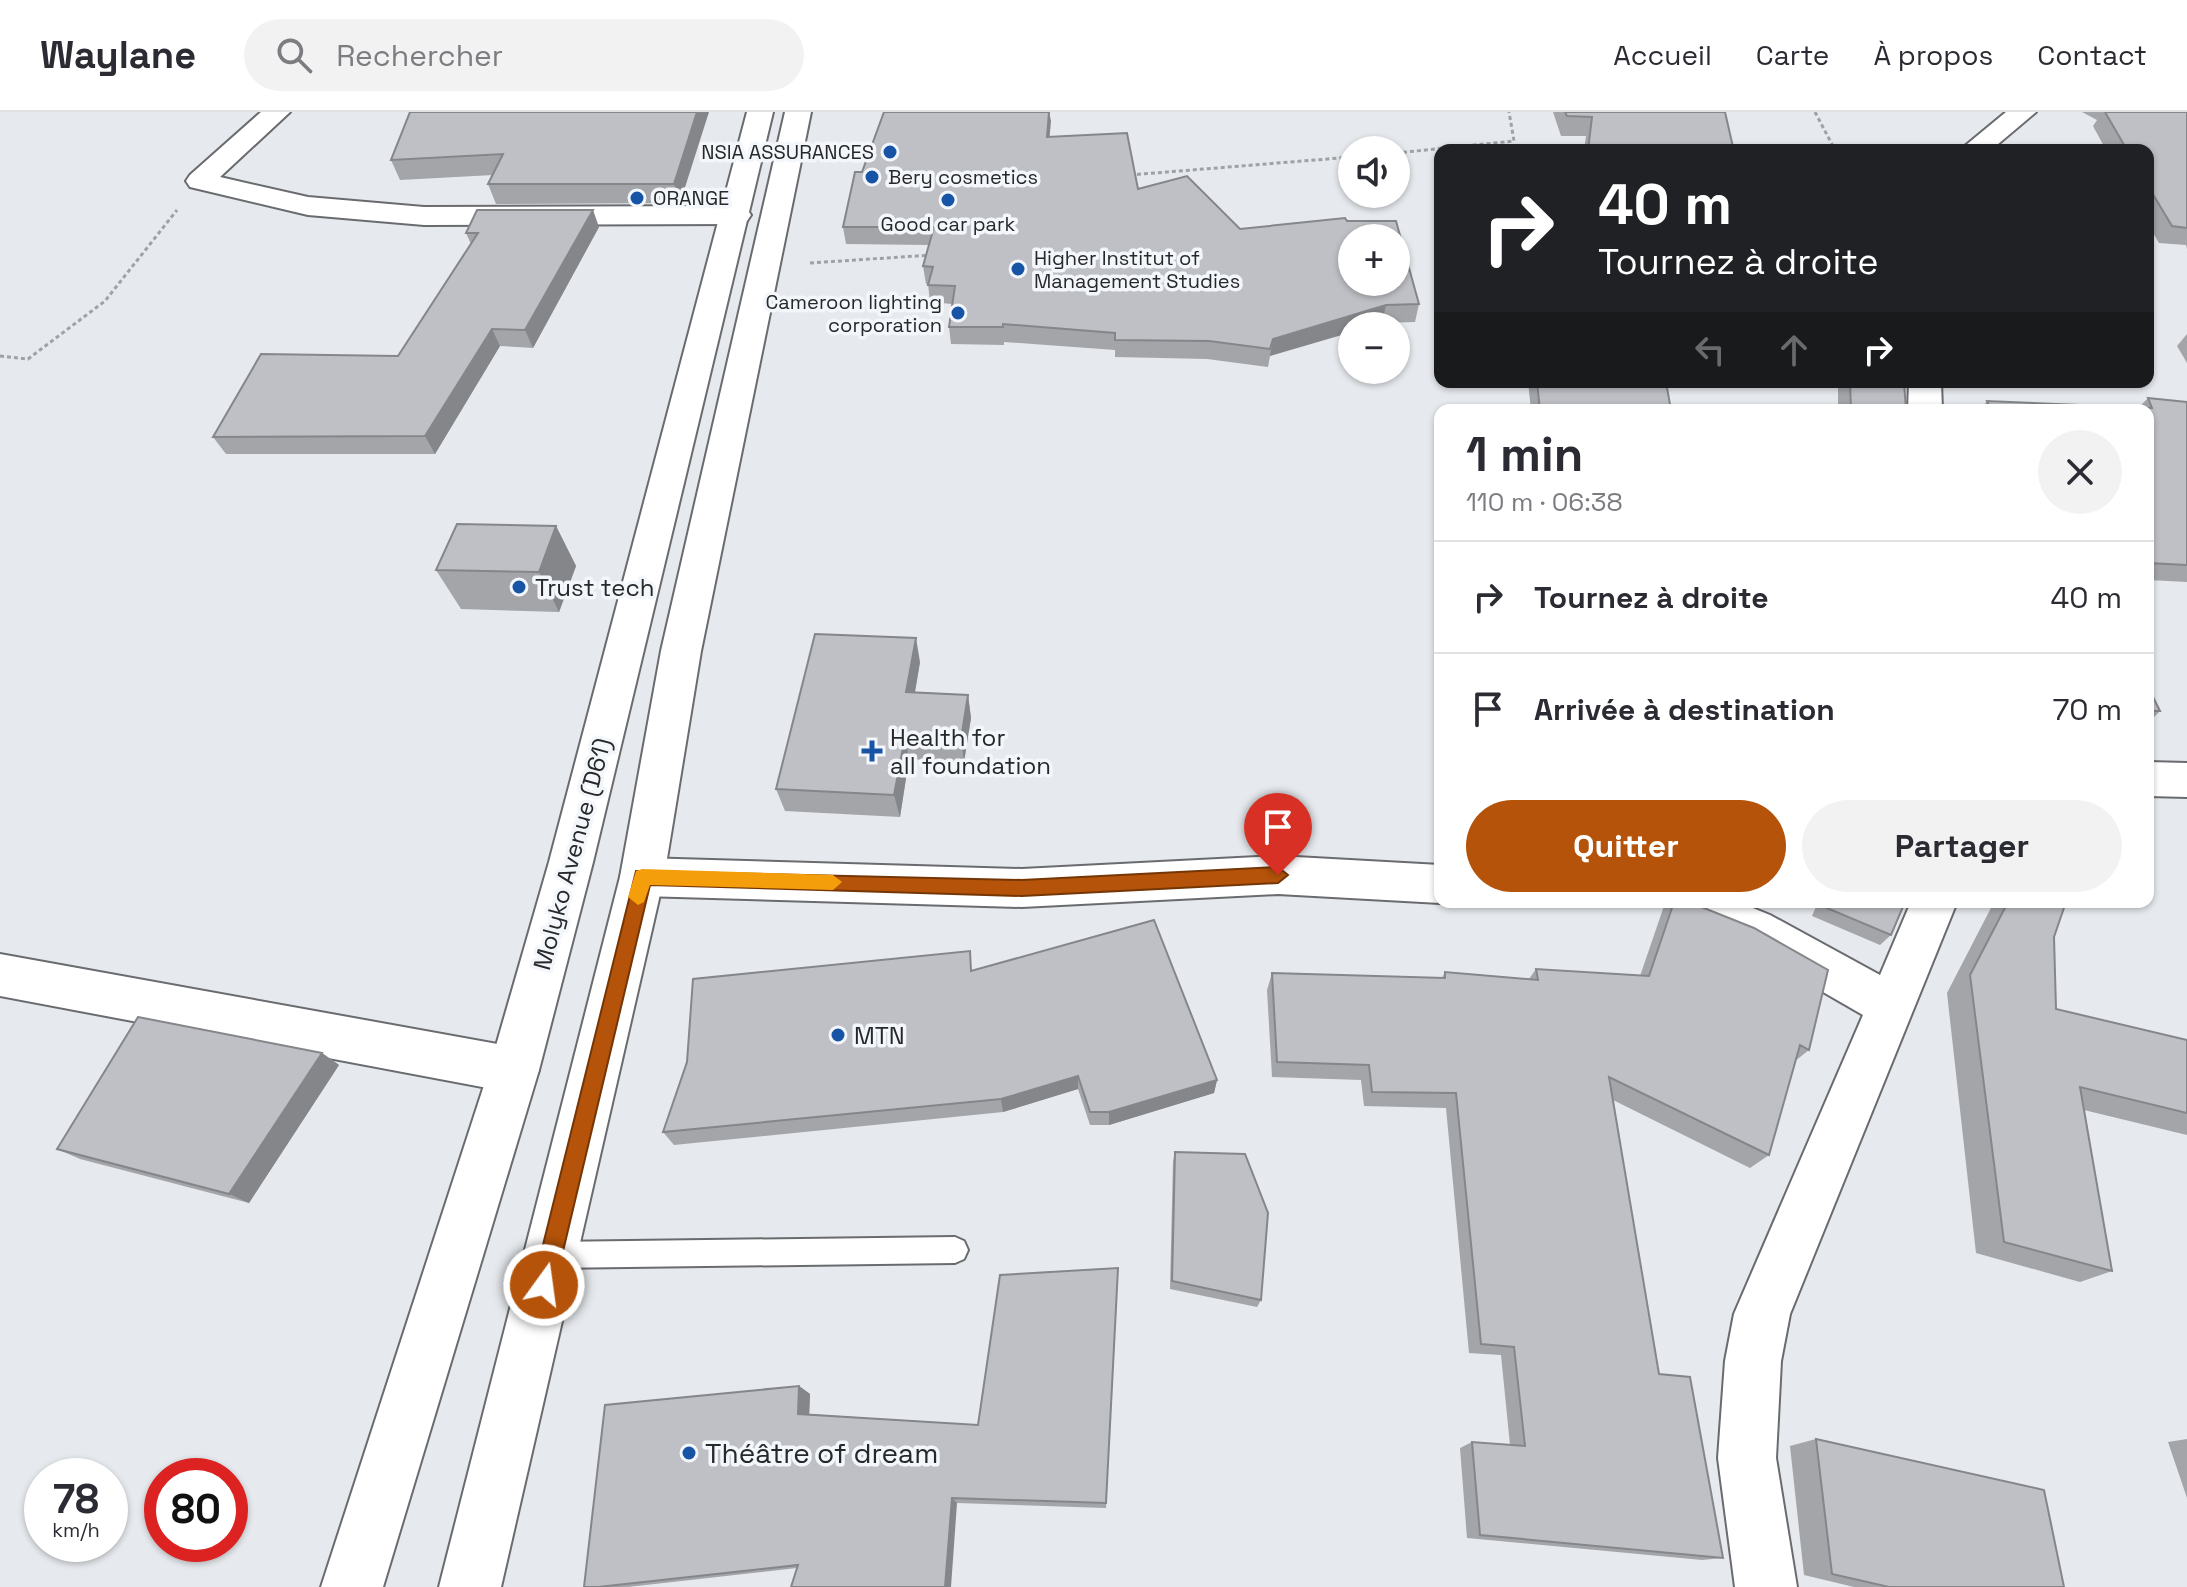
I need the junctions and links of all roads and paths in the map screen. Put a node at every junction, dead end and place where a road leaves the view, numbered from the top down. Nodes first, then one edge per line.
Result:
1 (277, 112) edge
2 (760, 112) edge
3 (798, 112) edge
4 (1509, 112) edge
5 (1815, 112) edge
6 (2023, 112) edge
7 (1484, 144) edge
8 (1832, 144) edge
9 (1982, 144) edge
10 (1434, 149) edge
11 (1410, 152) edge
12 (1338, 158) edge
13 (1126, 175) edge
14 (200, 181) junction
15 (737, 215) junction
16 (947, 254) edge
17 (765, 264) junction
18 (0, 356) edge
19 (2154, 779) edge
20 (2187, 780) edge
21 (642, 877) junction
22 (1434, 884) edge
23 (1703, 908) edge
24 (1932, 908) edge
25 (0, 975) edge
26 (1891, 1006) junction
27 (514, 1070) junction
28 (955, 1250) dead end
29 (551, 1255) junction
30 (352, 1587) edge
31 (470, 1587) edge
32 (1766, 1587) edge

1 - 14 main road
2 - 15 main road, Molyko Avenue (D61)
3 - 17 main road
4 - 7 path
5 - 8 path
6 - 9 main road
10 - 11 path
12 - 13 path
14 - 15 main road
14 - 18 path
15 - 27 main road, Molyko Avenue (D61)
16 - 17 path
17 - 21 main road
19 - 20 main road
21 - 22 main road
21 - 29 main road
23 - 26 main road
24 - 26 main road
25 - 27 main road
26 - 32 main road
27 - 30 main road, Molyko Avenue (D61)
28 - 29 lane
29 - 31 main road

